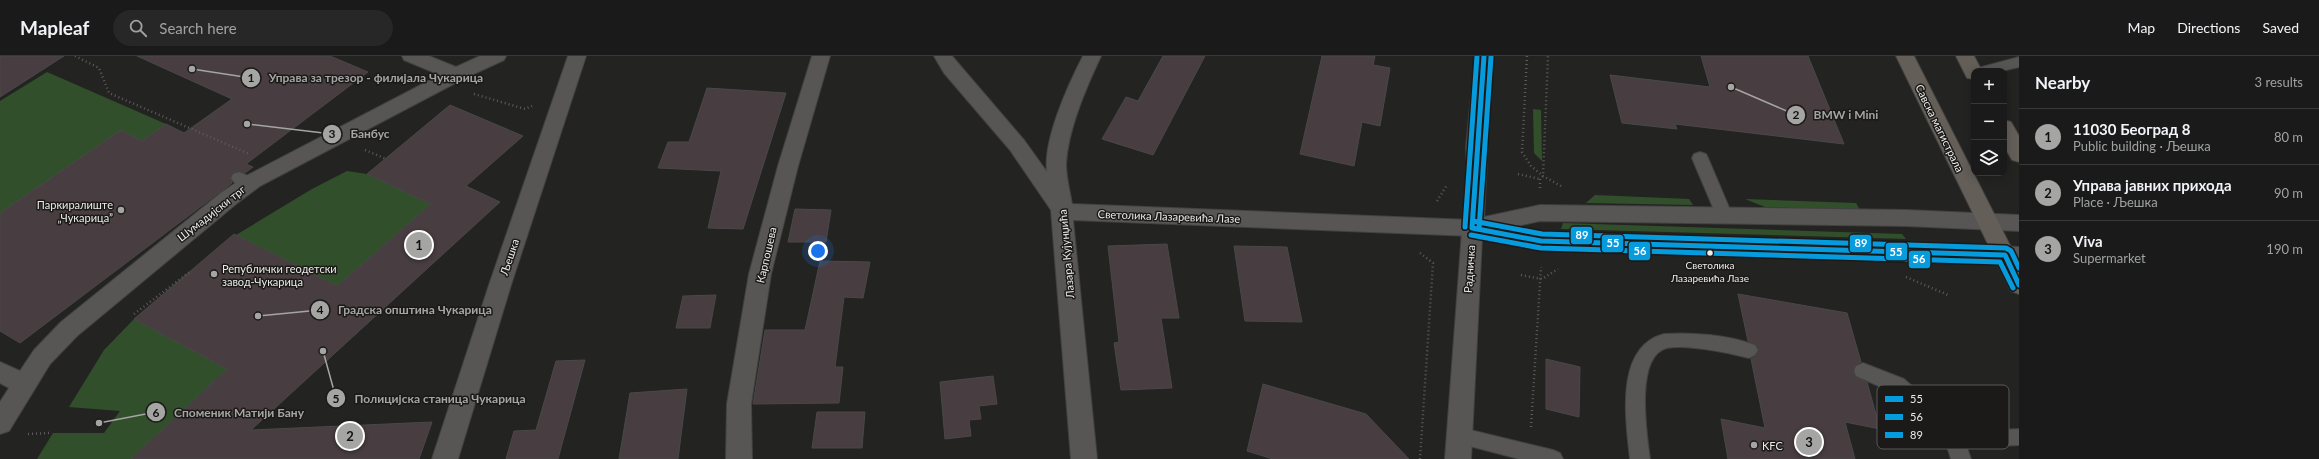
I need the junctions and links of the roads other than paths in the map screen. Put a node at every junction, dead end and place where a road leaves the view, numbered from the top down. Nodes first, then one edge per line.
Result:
1 (411, 56) edge
2 (497, 56) edge
3 (577, 56) edge
4 (821, 56) edge
5 (943, 56) edge
6 (1092, 56) edge
7 (1484, 56) edge
8 (1905, 56) edge
9 (1965, 56) edge
10 (2019, 62) edge
11 (1971, 68) edge
12 (1995, 68) edge
13 (456, 74) junction
14 (2007, 133) edge
15 (2019, 155) edge
16 (1700, 158) dead end
17 (1062, 212) junction
18 (1725, 217) junction
19 (1986, 221) junction
20 (2019, 223) edge
21 (1472, 228) junction
22 (2012, 255) edge
23 (2019, 285) edge
24 (1749, 350) dead end
25 (1864, 371) dead end
26 (0, 372) edge
27 (25, 384) junction
28 (1897, 385) edge
29 (0, 423) edge
30 (1458, 435) junction
31 (2019, 437) edge
32 (2009, 438) edge
33 (1958, 449) edge
34 (445, 459) edge
35 (739, 459) edge
36 (1084, 459) edge
37 (1458, 459) edge
38 (1553, 459) edge
39 (1640, 459) edge
40 (1961, 459) edge

1 - 13 street
2 - 13 street, Шумадијски трг
3 - 34 street, Љешка
4 - 35 street, Карпошева
5 - 17 street
6 - 17 street, Лазара Кујунџића
7 - 21 street, Радничка
8 - 19 main road, Савска магистрала
9 - 11 main road
10 - 12 lane
13 - 27 street, Шумадијски трг
14 - 15 main road
16 - 18 lane
17 - 21 street, Светолика Лазаревића Лазе
17 - 36 street, Лазара Кујунџића
18 - 19 street, Светолика Лазаревића Лазе
18 - 21 street, Светолика Лазаревића Лазе
19 - 20 street, Светолика Лазаревића Лазе
19 - 22 main road, Савска магистрала
21 - 22 street, Светолика Лазаревића Лазе
21 - 30 street, Радничка
22 - 23 main road
24 - 39 lane
25 - 28 lane
26 - 27 street
27 - 29 street, Шумадијски трг
30 - 37 street, Радничка
30 - 38 lane
31 - 32 lane
33 - 40 lane

